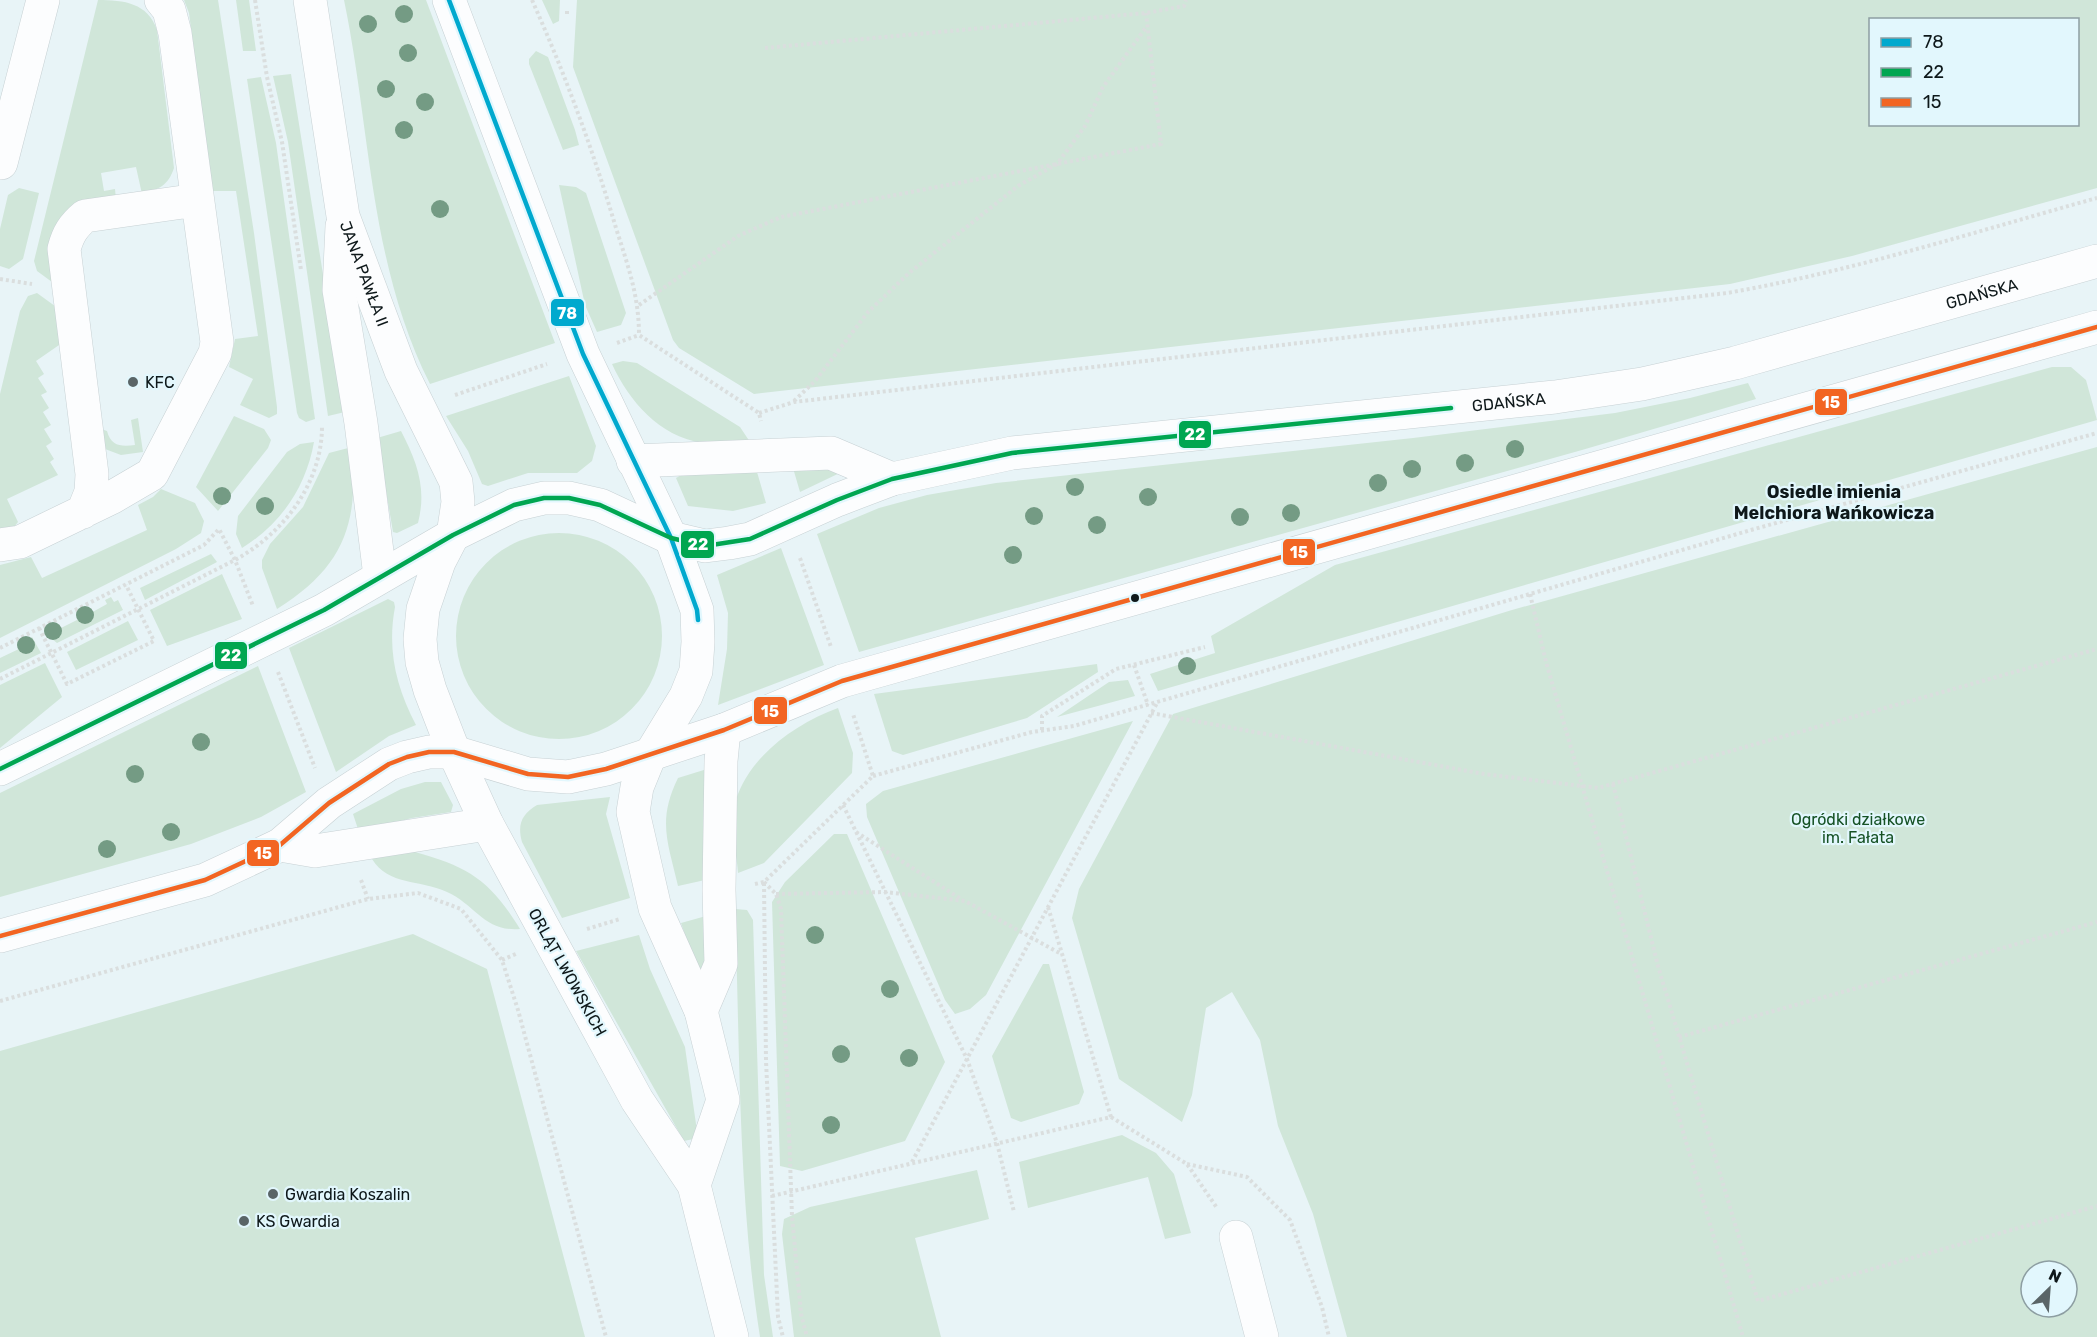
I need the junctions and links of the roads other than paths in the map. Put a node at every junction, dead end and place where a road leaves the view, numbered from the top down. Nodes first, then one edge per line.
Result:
1 (43, 0) edge
2 (161, 0) edge
3 (310, 0) edge
4 (449, 0) edge
5 (1, 163) edge
6 (197, 200) junction
7 (343, 216) junction
8 (2097, 261) edge
9 (2097, 327) edge
10 (633, 461) junction
11 (892, 479) junction
12 (83, 512) junction
13 (453, 535) junction
14 (671, 538) junction
15 (0, 545) edge
16 (380, 576) junction
17 (724, 730) junction
18 (454, 752) junction
19 (650, 755) junction
20 (0, 769) edge
21 (487, 824) junction
22 (280, 845) junction
23 (0, 936) edge
24 (701, 1011) junction
25 (694, 1185) junction
26 (1236, 1237) road end
27 (732, 1337) edge
28 (1262, 1337) edge

1 - 5 main road
2 - 6 main road
3 - 7 main road, JANA PAWŁA II
4 - 10 main road
6 - 12 main road
6 - 12 main road
7 - 13 main road, JANA PAWŁA II
7 - 16 main road
8 - 11 main road, GDAŃSKA
9 - 17 main road
10 - 11 main road
10 - 14 main road
11 - 14 main road, GDAŃSKA
12 - 15 main road
13 - 14 main road, GDAŃSKA
13 - 16 main road, GDAŃSKA
13 - 18 main road, JANA PAWŁA II
14 - 19 main road
16 - 20 main road, GDAŃSKA
17 - 19 main road
17 - 24 main road
18 - 19 main road
18 - 21 main road, ORLĄT LWOWSKICH
18 - 22 main road
19 - 24 main road
21 - 22 main road
21 - 25 main road, ORLĄT LWOWSKICH
22 - 23 main road
24 - 25 main road
25 - 27 main road, ORLĄT LWOWSKICH
26 - 28 main road

